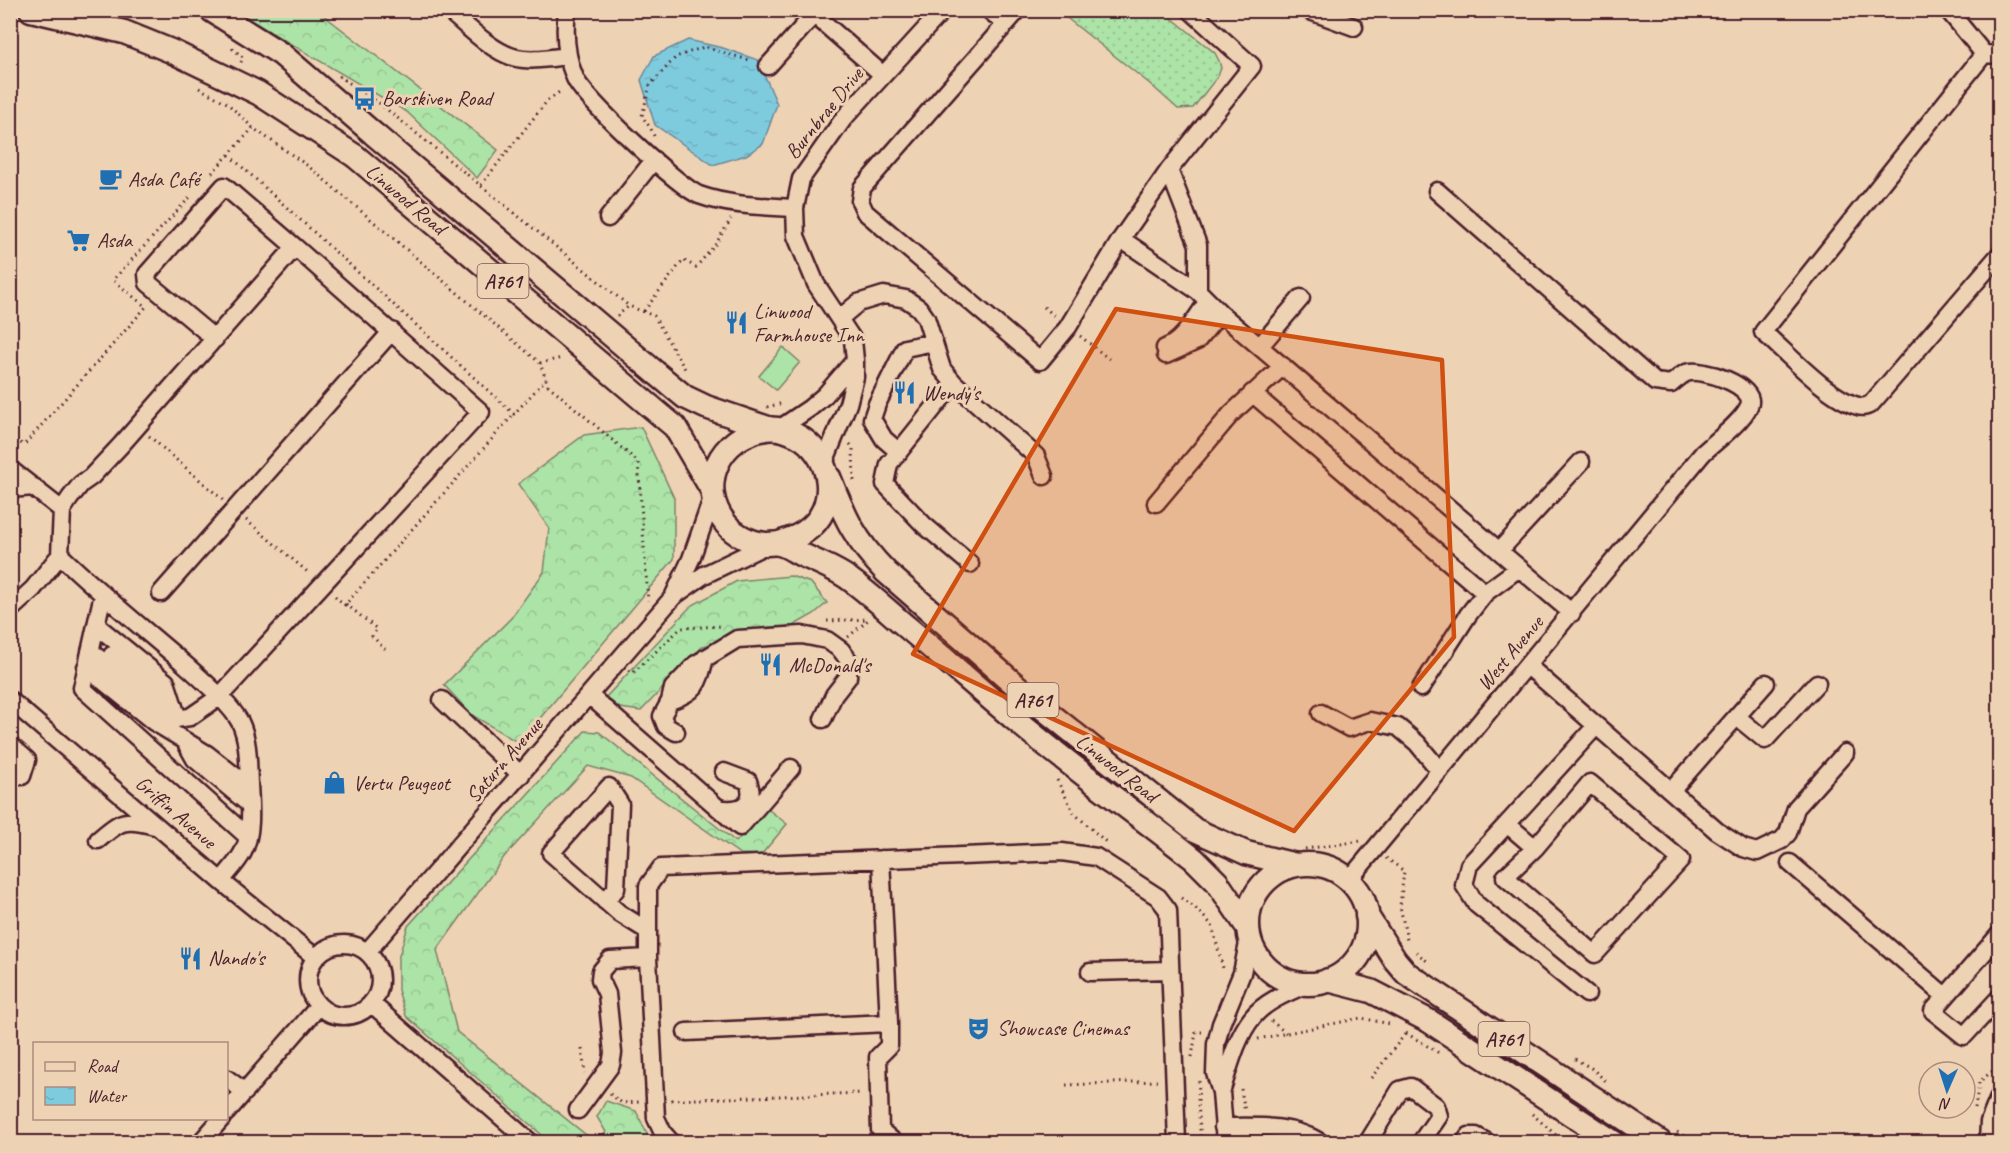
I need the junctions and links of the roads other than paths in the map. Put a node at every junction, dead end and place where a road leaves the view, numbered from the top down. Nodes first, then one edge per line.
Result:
1 (31, 10) edge
2 (211, 10) edge
3 (448, 10) edge
4 (567, 10) edge
5 (943, 10) edge
6 (989, 10) edge
7 (1018, 10) edge
8 (1190, 10) edge
9 (1948, 10) edge
10 (1310, 11) edge
11 (814, 12) edge
12 (1005, 23) junction
13 (1354, 27) dead end
14 (1991, 55) edge
15 (568, 56) junction
16 (768, 66) road end
17 (884, 75) junction
18 (654, 160) junction
19 (1169, 170) junction
20 (1437, 191) dead end
21 (795, 208) junction
22 (608, 218) dead end
23 (1121, 238) junction
24 (295, 247) junction
25 (2000, 254) edge
26 (1301, 298) dead end
27 (1209, 302) junction
28 (840, 318) junction
29 (392, 331) junction
30 (215, 339) junction
31 (934, 342) junction
32 (1260, 346) junction
33 (1163, 352) dead end
34 (855, 360) junction
35 (1283, 366) junction
36 (954, 383) junction
37 (1252, 393) junction
38 (770, 422) junction
39 (899, 452) junction
40 (1581, 462) dead end
41 (825, 467) junction
42 (10, 469) edge
43 (1044, 476) dead end
44 (34, 487) junction
45 (10, 489) edge
46 (713, 493) junction
47 (1156, 503) dead end
48 (62, 510) junction
49 (774, 544) junction
50 (1498, 551) junction
51 (60, 555) junction
52 (970, 564) dead end
53 (1519, 568) junction
54 (161, 593) dead end
55 (1485, 593) junction
56 (103, 594) junction
57 (674, 596) junction
58 (10, 610) edge
59 (1572, 613) junction
60 (91, 645) junction
61 (1528, 666) junction
62 (1766, 683) dead end
63 (1817, 683) dead end
64 (1421, 688) dead end
65 (590, 696) junction
66 (219, 697) junction
67 (10, 700) edge
68 (442, 700) dead end
69 (1321, 713) dead end
70 (1737, 717) junction
71 (823, 719) dead end
72 (177, 724) junction
73 (1596, 726) junction
74 (676, 732) dead end
75 (140, 740) junction
76 (10, 745) edge
77 (1845, 753) dead end
78 (791, 768) dead end
79 (724, 771) dead end
80 (1440, 771) junction
81 (521, 775) junction
82 (22, 776) dead end
83 (249, 787) junction
84 (1672, 790) junction
85 (250, 805) junction
86 (718, 808) junction
87 (1507, 824) junction
88 (158, 827) junction
89 (248, 837) junction
90 (98, 840) dead end
91 (1535, 848) junction
92 (1297, 857) junction
93 (881, 859) junction
94 (1790, 863) dead end
95 (222, 880) junction
96 (1349, 880) junction
97 (605, 901) junction
98 (1367, 916) junction
99 (648, 931) junction
100 (1248, 933) junction
101 (2000, 934) edge
102 (368, 952) junction
103 (315, 957) junction
104 (648, 958) junction
105 (1170, 970) junction
106 (1090, 972) dead end
107 (1318, 982) junction
108 (1587, 994) dead end
109 (1945, 996) junction
110 (2000, 997) edge
111 (372, 1004) junction
112 (318, 1007) junction
113 (889, 1023) junction
114 (686, 1032) dead end
115 (228, 1079) edge
116 (245, 1092) junction
117 (1221, 1092) junction
118 (2000, 1095) edge
119 (578, 1110) dead end
120 (228, 1111) edge
121 (221, 1120) edge
122 (1224, 1135) edge
123 (1668, 1137) edge
124 (522, 1140) edge
125 (1375, 1140) edge
126 (1988, 1142) edge
127 (201, 1143) edge
128 (671, 1143) edge
129 (894, 1143) edge
130 (1177, 1143) edge
131 (1320, 1143) edge
132 (1421, 1143) edge
133 (1465, 1143) edge
134 (1487, 1143) edge
135 (1613, 1143) edge

1 - 46 main road, Linwood Road / A761, bridge
2 - 38 main road, Linwood Road / A761, bridge
3 - 15 street
4 - 15 street
5 - 17 street, Burnbrae Drive
6 - 12 street
7 - 12 street
8 - 19 street
9 - 14 street
10 - 13 street
11 - 16 street
11 - 17 street
12 - 23 street
14 - 25 street
15 - 18 street
17 - 21 street, Burnbrae Drive
18 - 21 street
18 - 22 street
19 - 23 street
19 - 27 street
20 - 59 street, West Avenue
21 - 28 street, Burnbrae Drive
23 - 27 street
24 - 29 street
24 - 30 street
24 - 30 street
26 - 32 street
27 - 32 street
27 - 33 street
28 - 31 street
28 - 34 street, Burnbrae Drive
29 - 54 street
29 - 66 street
30 - 48 street
31 - 36 street
31 - 39 street
32 - 35 street
34 - 38 street
34 - 41 street, Burnbrae Drive
35 - 37 street
35 - 50 street
36 - 39 street
36 - 43 street
37 - 47 street
37 - 55 street
38 - 41 main road
38 - 46 main road
39 - 52 street
40 - 50 street
41 - 49 main road
41 - 92 main road, Linwood Road / A761
42 - 44 street
44 - 45 street
44 - 48 street
46 - 49 main road
46 - 57 street, Saturn Avenue
48 - 51 street
49 - 57 street, Saturn Avenue
49 - 100 main road, Linwood Road / A761
50 - 53 street
51 - 56 street
51 - 58 street
53 - 55 street
53 - 59 street
55 - 64 street
56 - 60 street
56 - 66 street
57 - 65 street, Saturn Avenue
59 - 61 street, West Avenue
60 - 72 street
60 - 72 street
60 - 72 street
60 - 75 street
61 - 73 street
61 - 80 street, West Avenue
62 - 70 street
63 - 70 street
65 - 81 street, Saturn Avenue
65 - 86 street
66 - 72 street
66 - 83 street
67 - 88 street, Griffin Avenue
68 - 81 street
69 - 80 street
70 - 84 street
71 - 74 street
72 - 75 street
72 - 83 street
72 - 85 street
73 - 84 street
73 - 87 street
75 - 89 street
76 - 82 street
77 - 84 street
78 - 86 street
79 - 86 street
80 - 96 street, West Avenue
81 - 102 street, Saturn Avenue
83 - 85 street
85 - 89 street
87 - 91 street
87 - 108 street
88 - 90 street
88 - 95 street, Griffin Avenue
89 - 95 street
91 - 91 street
92 - 96 main road
92 - 100 main road
93 - 99 street
93 - 105 street
93 - 113 street
94 - 109 street
95 - 103 street, Griffin Avenue
96 - 98 main road
97 - 97 street
97 - 99 street
98 - 107 main road
98 - 123 main road, A761
99 - 104 street
100 - 107 main road
100 - 117 street
101 - 109 street
102 - 103 street
102 - 111 street
103 - 112 street
104 - 119 street
104 - 128 street
105 - 106 street
105 - 130 street
107 - 117 street
107 - 135 main road, A761
109 - 110 street
111 - 112 street
111 - 124 street
112 - 116 street
113 - 114 street
113 - 129 street
115 - 116 street
116 - 120 street
117 - 122 street
118 - 126 street
121 - 127 street
122 - 131 street
125 - 132 street
133 - 134 street

